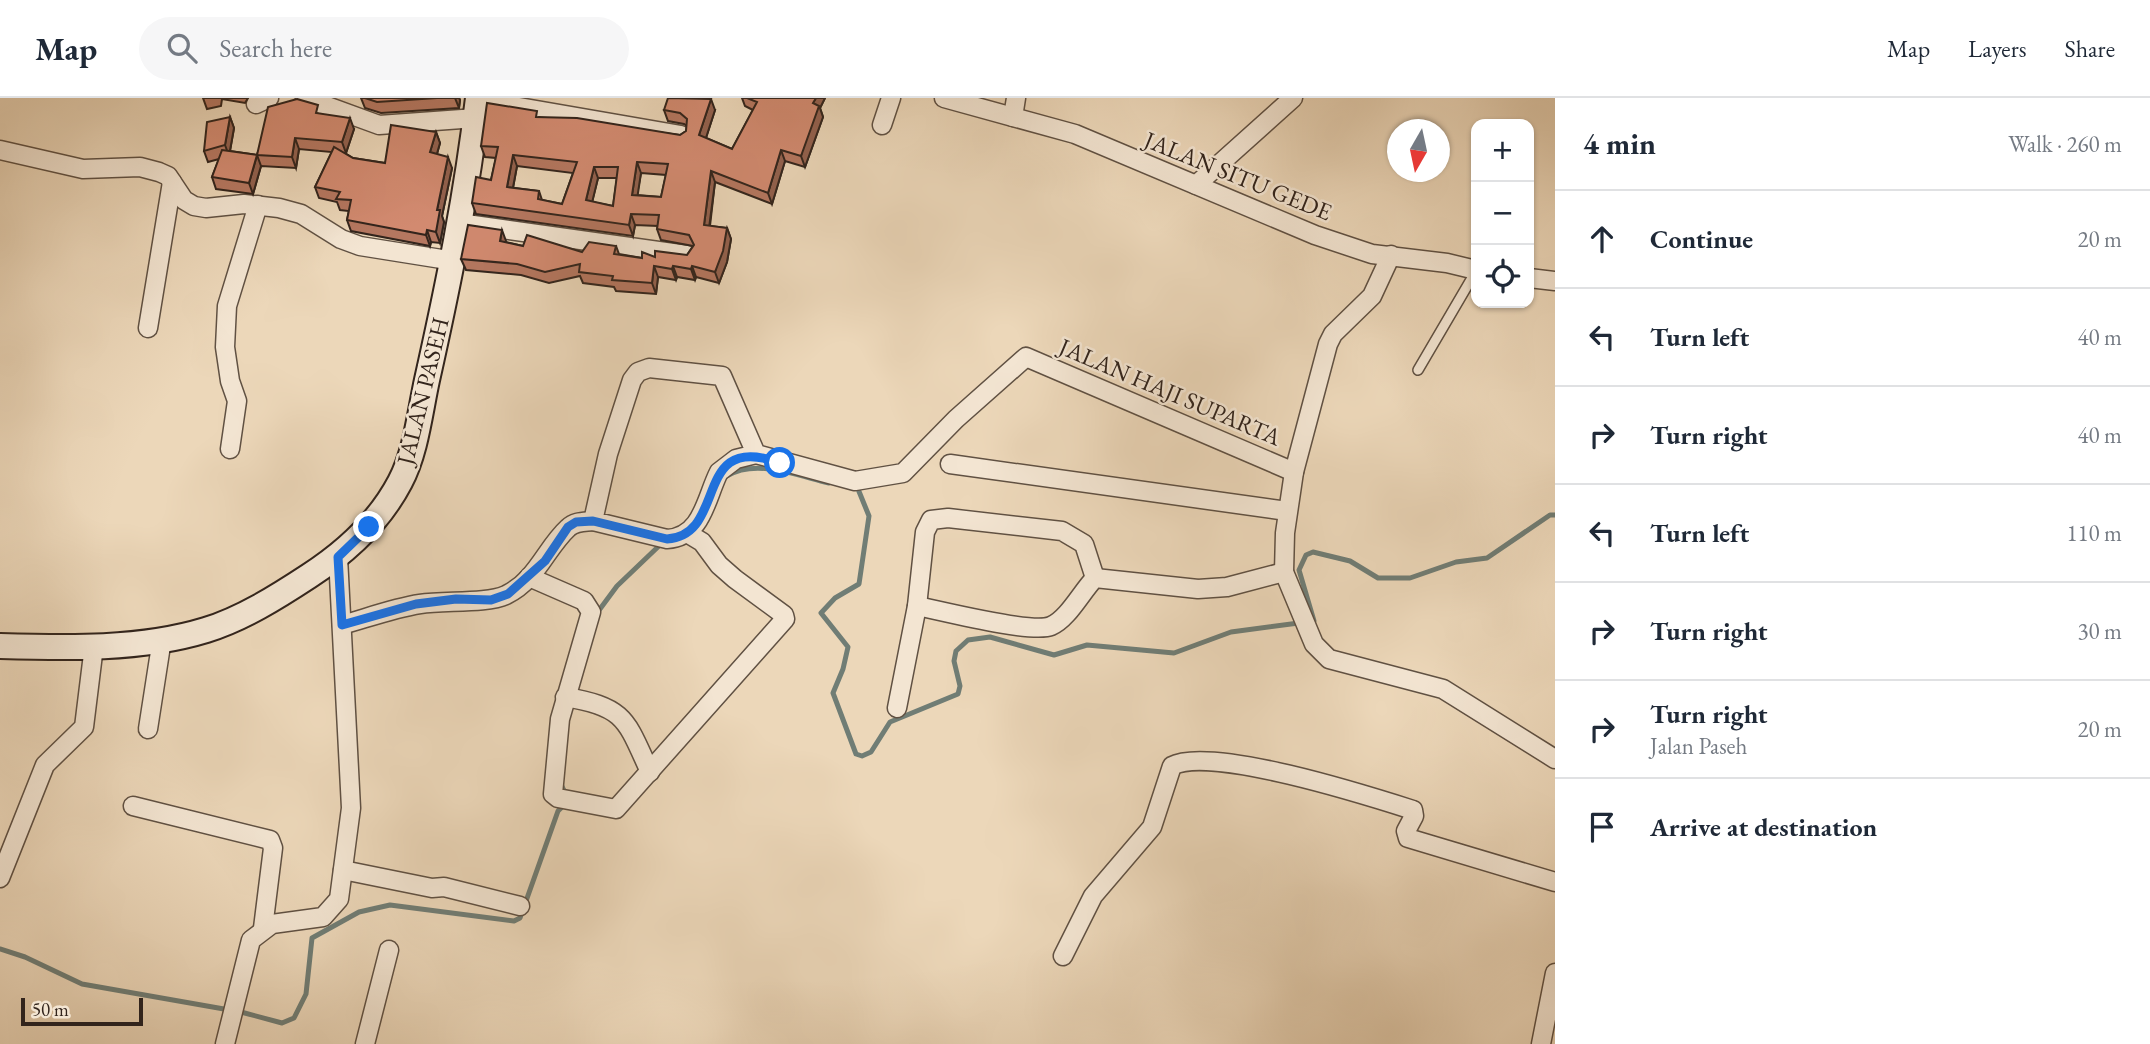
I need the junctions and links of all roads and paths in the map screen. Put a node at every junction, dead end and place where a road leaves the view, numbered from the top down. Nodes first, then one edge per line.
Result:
1 (306, 98) edge
2 (891, 98) edge
3 (944, 98) edge
4 (1016, 98) edge
5 (1293, 98) edge
6 (477, 105) edge
7 (1013, 117) junction
8 (882, 125) dead end
9 (681, 135) edge
10 (0, 150) edge
11 (172, 182) junction
12 (1196, 185) junction
13 (258, 205) junction
14 (458, 223) junction
15 (687, 256) edge
16 (1391, 256) junction
17 (454, 261) junction
18 (1471, 270) edge
19 (1534, 279) edge
20 (1471, 280) edge
21 (1555, 281) edge
22 (148, 328) dead end
23 (1418, 370) dead end
24 (230, 449) dead end
25 (756, 454) junction
26 (950, 464) dead end
27 (1294, 472) junction
28 (1287, 511) junction
29 (593, 521) junction
30 (692, 535) junction
31 (338, 557) junction
32 (1284, 572) junction
33 (528, 577) junction
34 (1094, 578) junction
35 (916, 606) junction
36 (342, 625) junction
37 (162, 639) junction
38 (0, 646) edge
39 (94, 646) junction
40 (570, 698) junction
41 (897, 708) dead end
42 (148, 729) dead end
43 (1555, 759) edge
44 (650, 772) junction
45 (133, 806) dead end
46 (343, 870) junction
47 (0, 878) edge
48 (1555, 882) edge
49 (520, 906) dead end
50 (263, 929) junction
51 (389, 950) dead end
52 (1063, 956) dead end
53 (1555, 973) edge
54 (225, 1044) edge
55 (365, 1044) edge
56 (1541, 1044) edge

1 - 6 street
2 - 8 street
3 - 7 street, JALAN SITU GEDE
4 - 7 street
5 - 12 street
6 - 9 street
6 - 14 street, JALAN PASEH
7 - 12 street, JALAN SITU GEDE
10 - 11 street
11 - 13 street
11 - 22 street
12 - 16 street, JALAN SITU GEDE
13 - 17 street
13 - 24 street
14 - 15 street
14 - 17 street, JALAN PASEH
16 - 18 street, JALAN SITU GEDE
16 - 27 street
17 - 31 street, JALAN PASEH
19 - 21 street
20 - 23 lane
25 - 27 street, JALAN HAJI SUPARTA
25 - 29 street
25 - 30 street
26 - 28 street
27 - 28 street
28 - 32 street
29 - 30 street
29 - 33 street
30 - 44 street
31 - 36 street
31 - 37 street, JALAN PASEH
32 - 34 street
32 - 43 street
33 - 36 street
33 - 40 street
34 - 35 street
34 - 35 street
35 - 41 street
36 - 46 street
37 - 39 street, JALAN PASEH
37 - 42 street
38 - 39 street, JALAN PASEH
39 - 47 street
40 - 44 street
40 - 44 street
45 - 50 street
46 - 49 street
46 - 50 street
48 - 52 street
50 - 54 street
51 - 55 street
53 - 56 street

